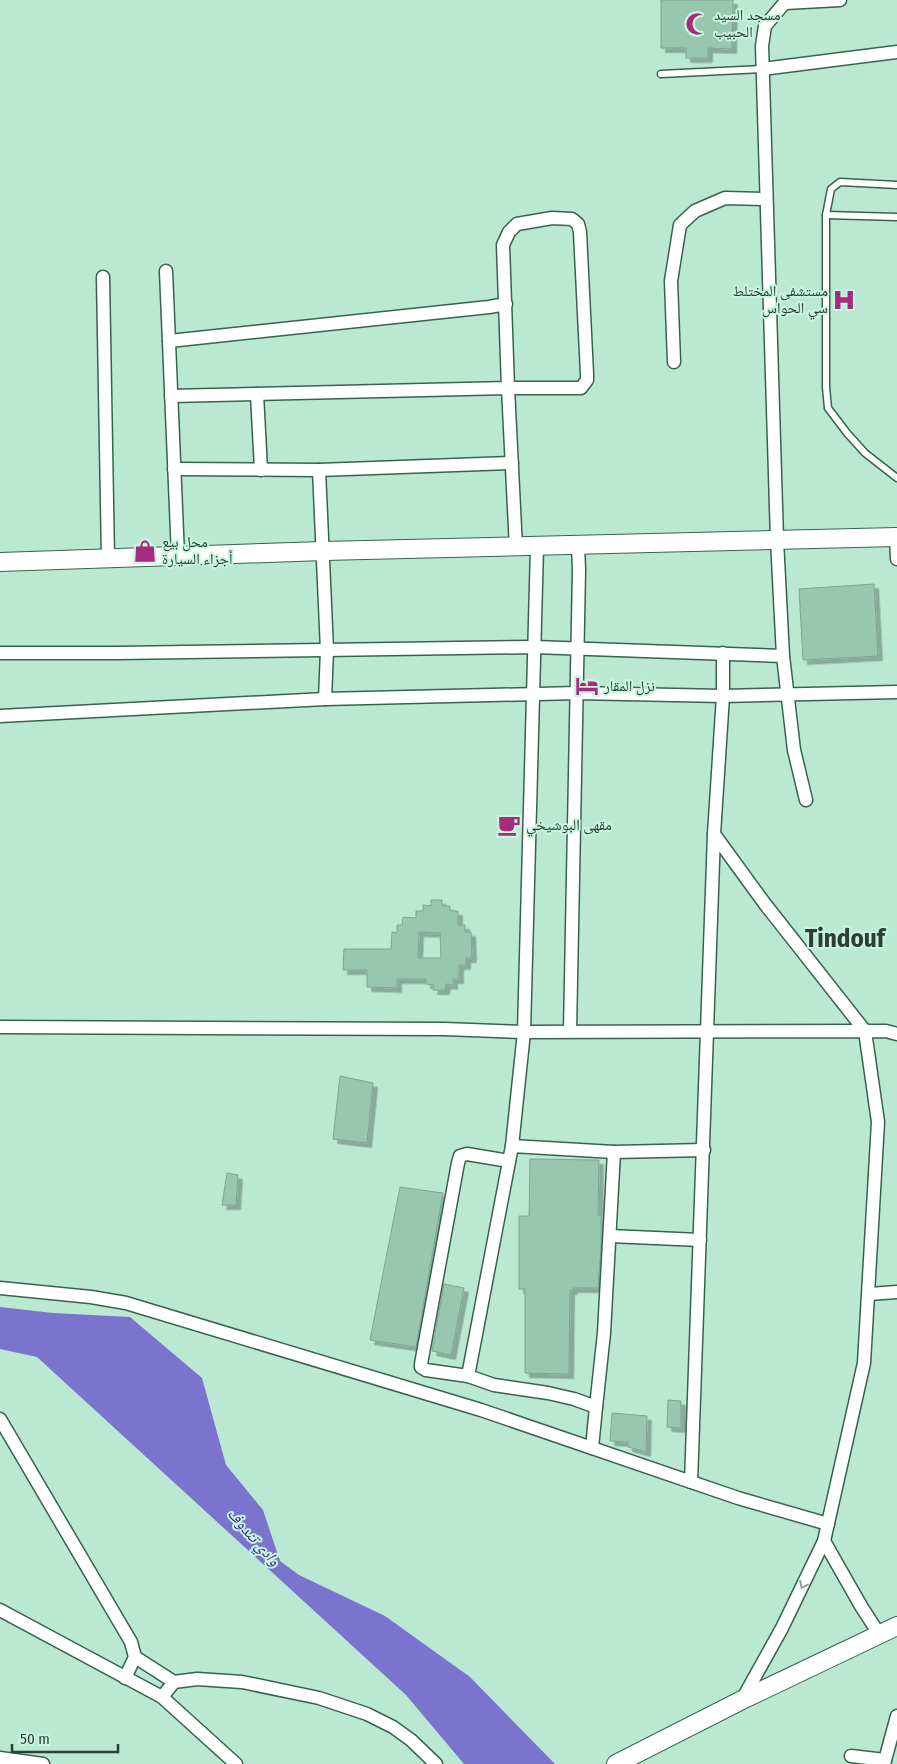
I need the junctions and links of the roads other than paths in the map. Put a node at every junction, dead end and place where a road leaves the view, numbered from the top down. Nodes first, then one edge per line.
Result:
1 (840, 0) edge
2 (786, 1) edge
3 (897, 52) edge
4 (762, 69) junction
5 (661, 74) dead end
6 (897, 185) edge
7 (766, 199) junction
8 (826, 215) junction
9 (897, 217) edge
10 (166, 271) dead end
11 (103, 277) dead end
12 (506, 304) junction
13 (169, 341) junction
14 (674, 362) dead end
15 (508, 388) junction
16 (257, 394) junction
17 (171, 396) junction
18 (512, 463) junction
19 (174, 469) junction
20 (261, 470) junction
21 (319, 470) junction
22 (897, 478) edge
23 (896, 537) edge
24 (776, 540) junction
25 (578, 545) junction
26 (537, 547) junction
27 (516, 548) junction
28 (324, 552) junction
29 (178, 556) junction
30 (108, 559) junction
31 (897, 559) edge
32 (0, 562) edge
33 (534, 647) junction
34 (577, 648) junction
35 (327, 650) junction
36 (0, 653) edge
37 (723, 653) junction
38 (783, 656) junction
39 (897, 692) edge
40 (577, 693) junction
41 (532, 694) junction
42 (786, 695) junction
43 (722, 696) junction
44 (326, 699) junction
45 (0, 716) edge
46 (806, 800) dead end
47 (714, 834) junction
48 (0, 1027) edge
49 (708, 1030) junction
50 (570, 1031) junction
51 (865, 1031) junction
52 (893, 1031) edge
53 (524, 1032) junction
54 (512, 1146) junction
55 (704, 1150) junction
56 (614, 1152) junction
57 (509, 1161) junction
58 (610, 1236) junction
59 (700, 1240) junction
60 (0, 1288) edge
61 (897, 1292) edge
62 (869, 1294) junction
63 (468, 1376) junction
64 (596, 1407) junction
65 (0, 1419) edge
66 (592, 1448) junction
67 (691, 1482) junction
68 (828, 1524) junction
69 (824, 1541) junction
70 (0, 1610) edge
71 (897, 1626) edge
72 (879, 1634) junction
73 (135, 1658) junction
74 (125, 1678) junction
75 (174, 1682) junction
76 (162, 1697) junction
77 (742, 1700) junction
78 (897, 1716) edge
79 (851, 1756) dead end
80 (0, 1758) edge
81 (884, 1762) edge
82 (43, 1764) edge
83 (236, 1764) edge
84 (436, 1764) edge
85 (616, 1764) edge

1 - 2 street
2 - 4 street
3 - 4 street
4 - 5 lane
4 - 7 street
6 - 8 lane
7 - 14 street
7 - 24 street
8 - 9 lane
8 - 22 lane
10 - 13 street
11 - 30 street
12 - 13 street
12 - 15 street
12 - 15 street
13 - 17 street
15 - 16 street
15 - 18 street
16 - 17 street
16 - 20 street
17 - 19 street
18 - 21 street
18 - 27 street
19 - 20 street
19 - 29 street
20 - 21 street
21 - 28 street
23 - 24 main road
23 - 31 street
24 - 25 main road
24 - 38 street
25 - 26 main road
25 - 34 street
26 - 27 main road
26 - 33 street
27 - 28 main road
28 - 29 main road
28 - 35 street
29 - 30 main road
30 - 32 main road
33 - 34 street
33 - 35 street
33 - 41 street
34 - 37 street
34 - 40 street
35 - 36 street
35 - 44 street
37 - 38 street
37 - 43 street
38 - 42 street
39 - 42 street
40 - 41 street
40 - 43 street
40 - 50 street
41 - 44 street
41 - 53 street
42 - 43 street
42 - 46 street
43 - 47 street
44 - 45 street
47 - 49 street
47 - 51 street
48 - 53 street
49 - 50 street
49 - 51 street
49 - 55 street
50 - 53 street
51 - 52 street
51 - 62 street
53 - 54 street
54 - 56 street
54 - 57 street
55 - 56 street
55 - 59 street
56 - 58 street
57 - 63 street
57 - 63 street
58 - 59 street
58 - 64 street
59 - 67 street
60 - 66 street
61 - 62 street
62 - 68 street
63 - 64 street
64 - 66 street
65 - 73 street
66 - 67 street
67 - 68 street
68 - 69 street
69 - 72 street
69 -> 77 street
70 - 74 street
71 - 72 main road
72 - 77 main road
73 - 74 street
73 - 75 street
74 - 76 street
75 - 76 street
75 - 84 street
76 - 83 street
77 - 85 main road
78 - 81 street
79 - 81 street
80 - 82 street

